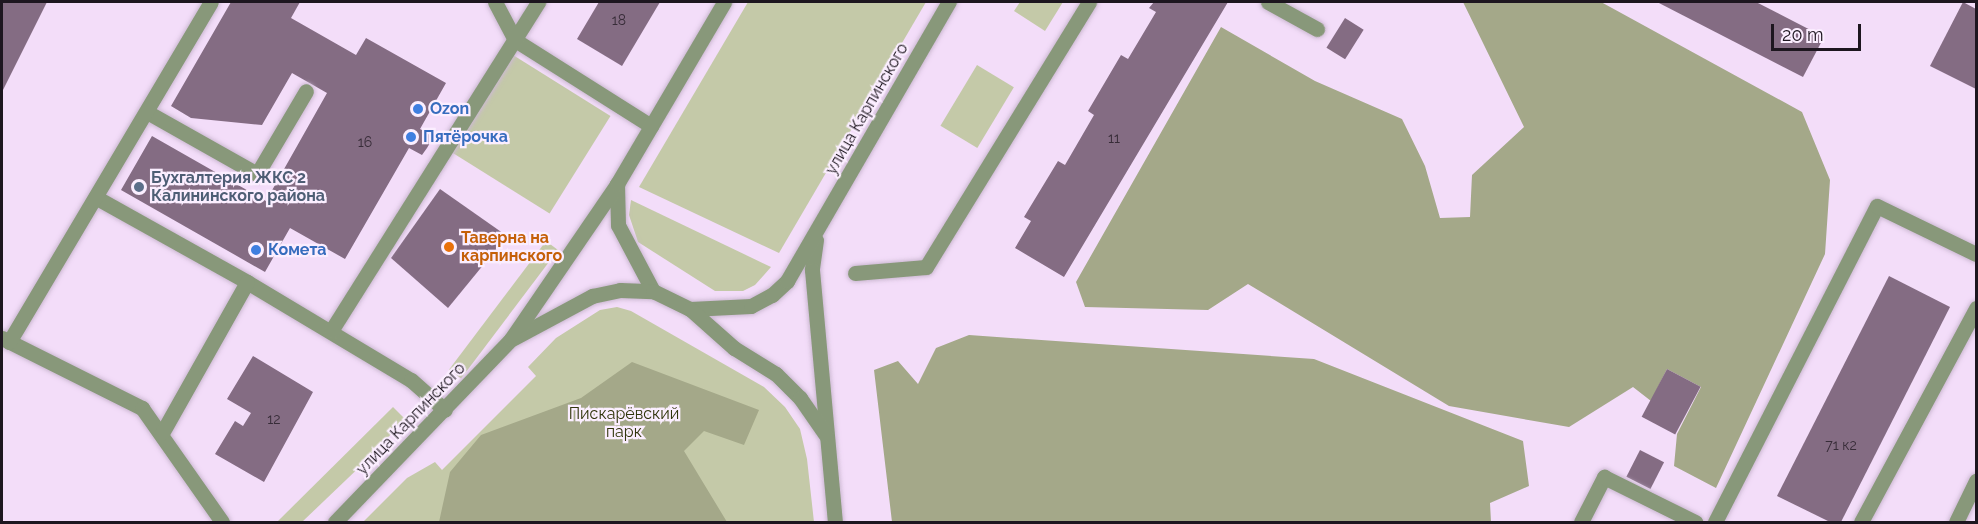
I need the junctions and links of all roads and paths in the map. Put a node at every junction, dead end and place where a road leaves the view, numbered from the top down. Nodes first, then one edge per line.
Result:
1 (211, 2) edge
2 (495, 2) edge
3 (538, 2) edge
4 (724, 2) edge
5 (949, 2) edge
6 (1089, 2) edge
7 (1268, 2) edge
8 (1317, 29) dead end
9 (515, 40) junction
10 (306, 91) dead end
11 (147, 112) junction
12 (651, 126) junction
13 (617, 184) junction
14 (97, 198) junction
15 (817, 234) junction
16 (1977, 254) edge
17 (855, 273) dead end
18 (247, 282) junction
19 (653, 291) junction
20 (1977, 308) edge
21 (690, 309) junction
22 (331, 332) junction
23 (512, 339) junction
24 (5, 340) edge
25 (445, 410) junction
26 (162, 434) junction
27 (825, 434) junction
28 (1977, 482) edge
29 (222, 522) edge
30 (335, 522) edge
31 (836, 522) edge
32 (1581, 522) edge
33 (1695, 522) edge
34 (1715, 522) edge
35 (1861, 522) edge
36 (1956, 522) edge

1 - 11 street
2 - 9 street
3 - 9 street
4 - 12 street, улица Карпинского
5 - 15 street, улица Карпинского
6 - 17 street
7 - 8 street
9 - 12 street
9 - 22 street
10 - 11 street
11 - 14 street
12 - 13 street, улица Карпинского
13 - 19 street
13 - 23 street, улица Карпинского
14 - 18 street
14 - 24 street
15 - 21 street, улица Карпинского
15 - 27 street, улица Карпинского
16 - 34 street
18 - 22 street
18 - 26 street
19 - 21 street
19 - 23 street, улица Карпинского
20 - 35 street
21 - 27 street, улица Карпинского
22 - 25 street
23 - 25 street, улица Карпинского
24 - 26 street
25 - 30 street, улица Карпинского
26 - 29 street
27 - 31 street, улица Карпинского
28 - 36 street
32 - 33 street

